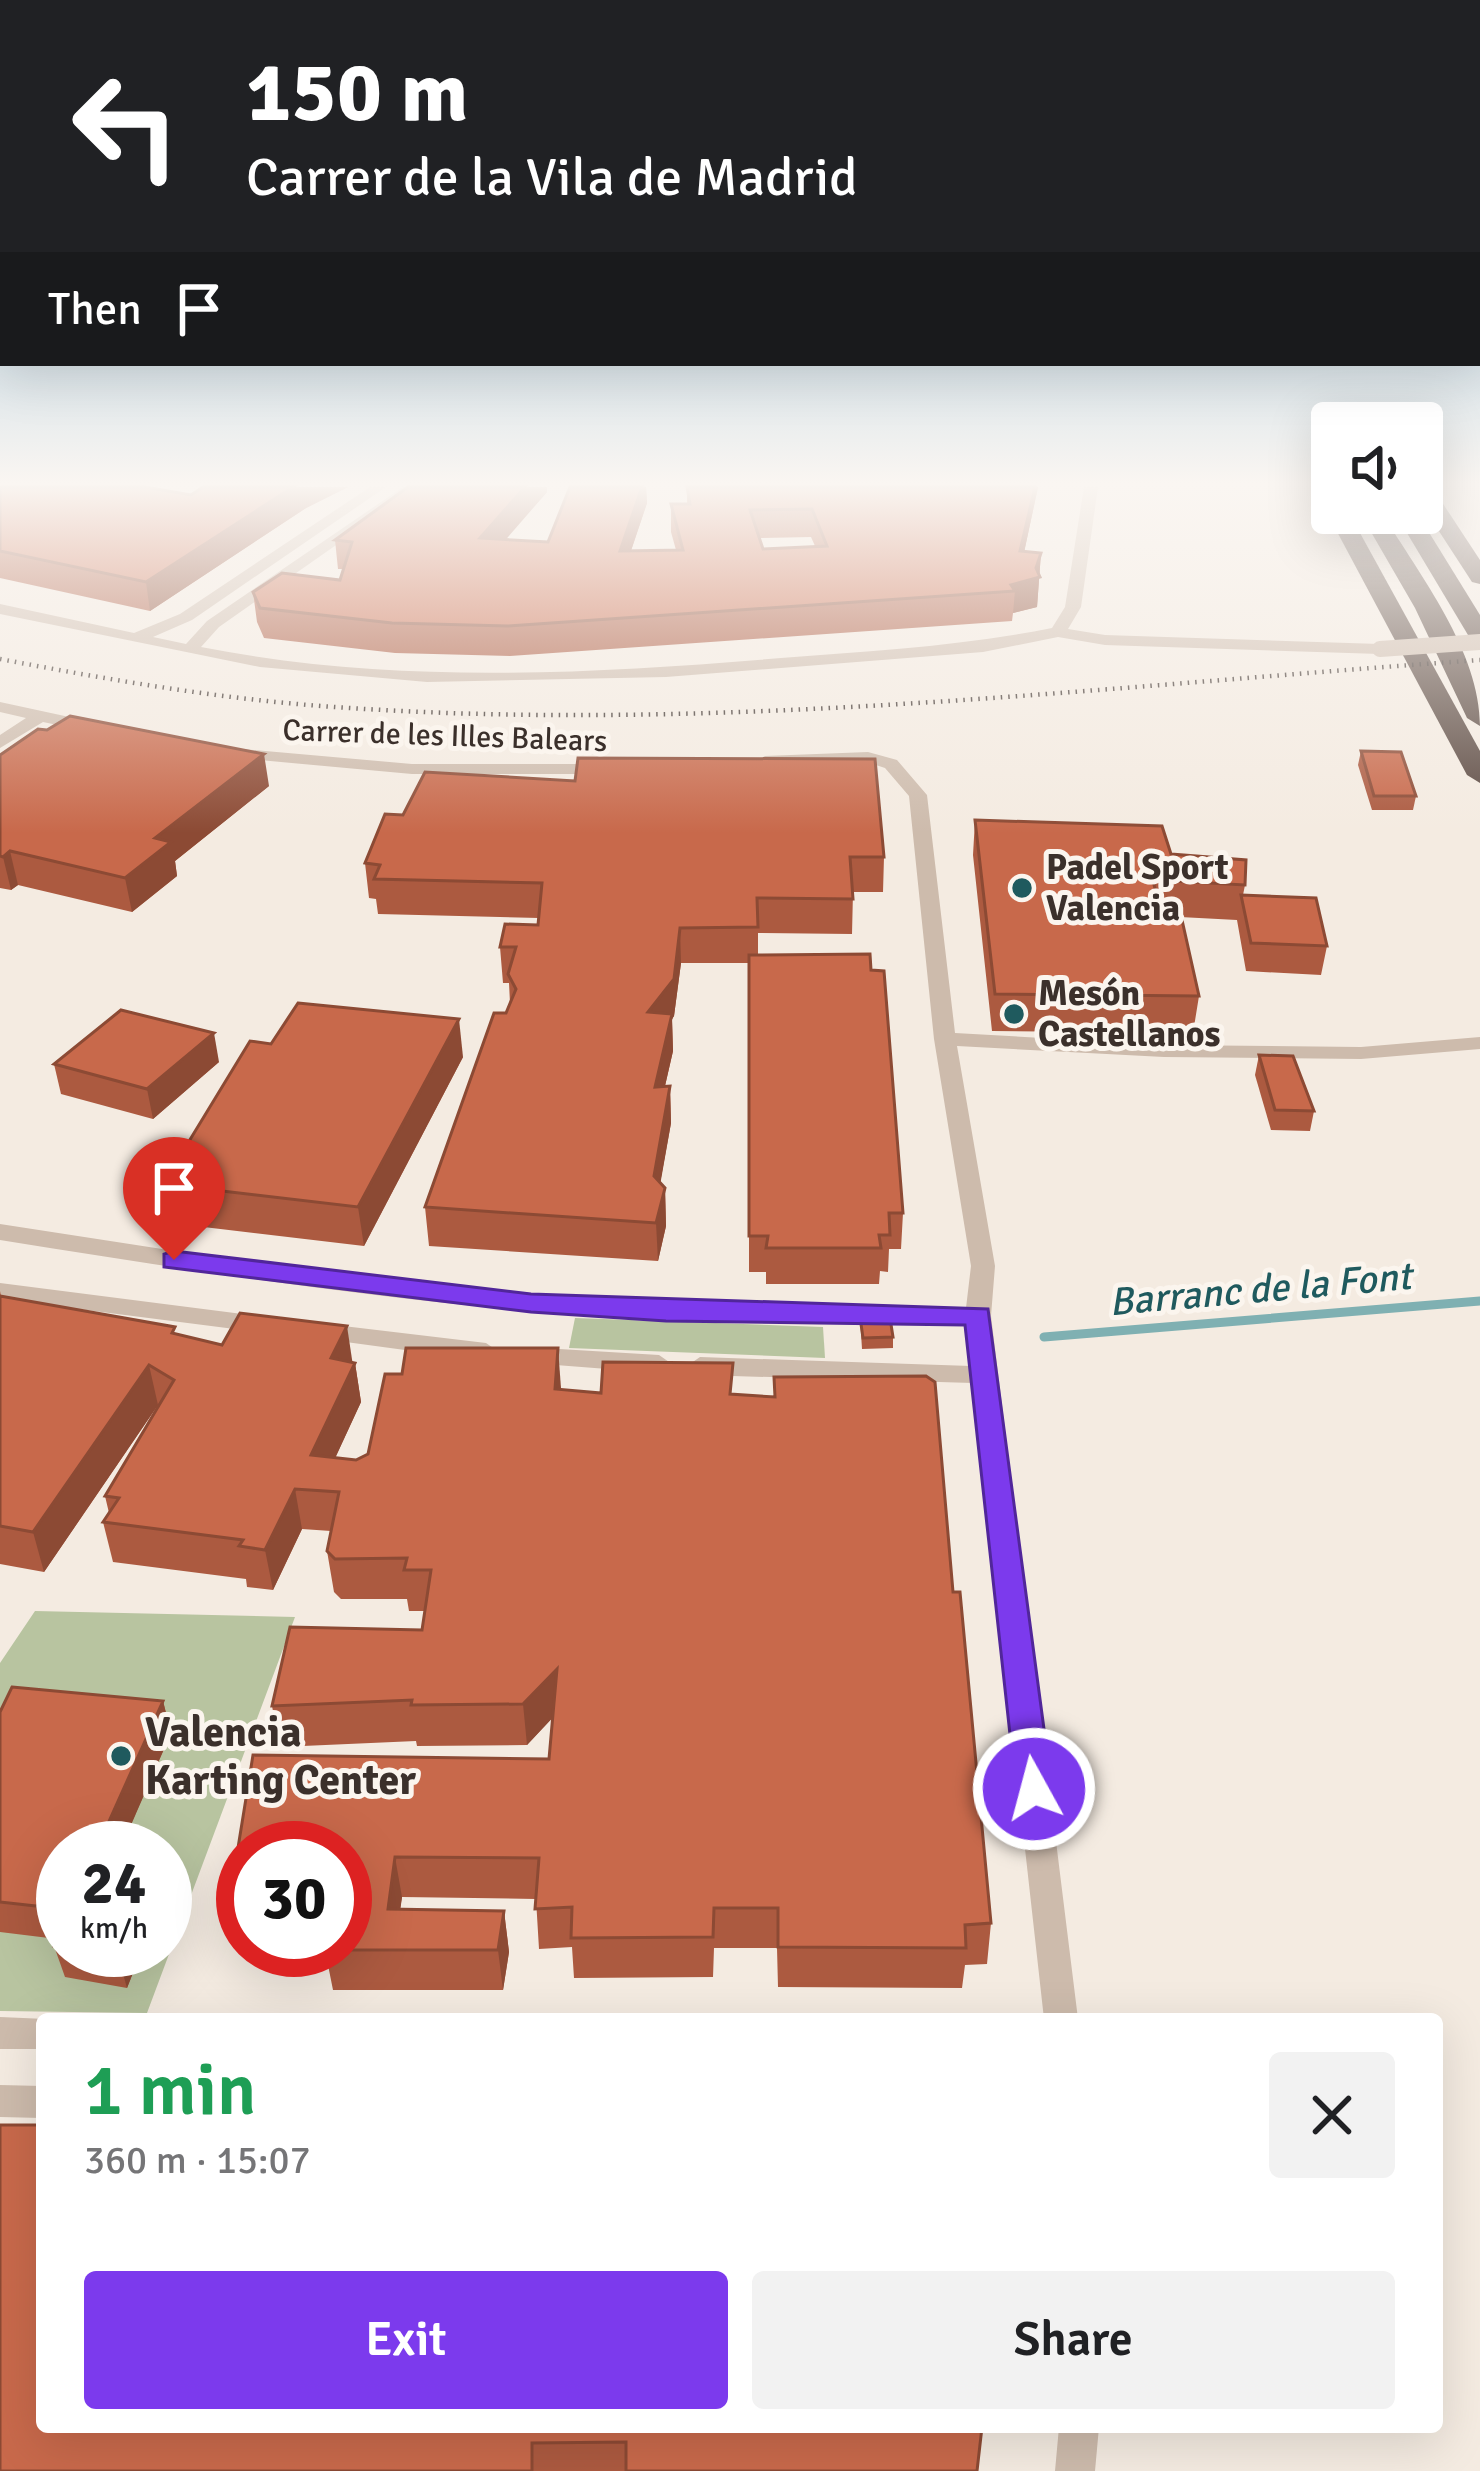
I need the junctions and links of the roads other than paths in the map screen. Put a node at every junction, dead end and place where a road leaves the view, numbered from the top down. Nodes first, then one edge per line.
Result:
1 (208, 602) edge
2 (245, 602) edge
3 (1074, 602) edge
4 (1386, 602) edge
5 (1424, 602) edge
6 (1458, 602) edge
7 (0, 609) edge
8 (1058, 632) junction
9 (140, 637) junction
10 (1480, 639) edge
11 (191, 648) junction
12 (0, 707) edge
13 (40, 716) junction
14 (1480, 718) edge
15 (110, 731) edge
16 (0, 743) edge
17 (210, 750) edge
18 (739, 763) edge
19 (640, 768) edge
20 (1480, 776) edge
21 (945, 1039) junction
22 (1480, 1043) edge
23 (0, 1232) edge
24 (0, 1291) edge
25 (978, 1316) junction
26 (986, 1375) junction
27 (1060, 2013) edge
28 (0, 2033) edge
29 (36, 2033) edge
30 (0, 2102) edge
31 (36, 2102) edge
32 (1079, 2433) edge
33 (1076, 2471) edge

1 - 9 street
2 - 11 street
3 - 8 street
4 - 20 highway
5 - 14 highway
6 - 10 highway
7 - 9 street
8 - 10 street, bridge
8 - 11 street
9 - 11 street
12 - 13 street
13 - 15 street
13 - 16 street
17 - 19 street, Carrer de les Illes Balears
18 - 21 street
21 - 22 street
21 - 25 street
23 - 25 street
24 - 26 street
25 - 26 street
26 - 27 street
28 - 29 street
30 - 31 street
32 - 33 street

